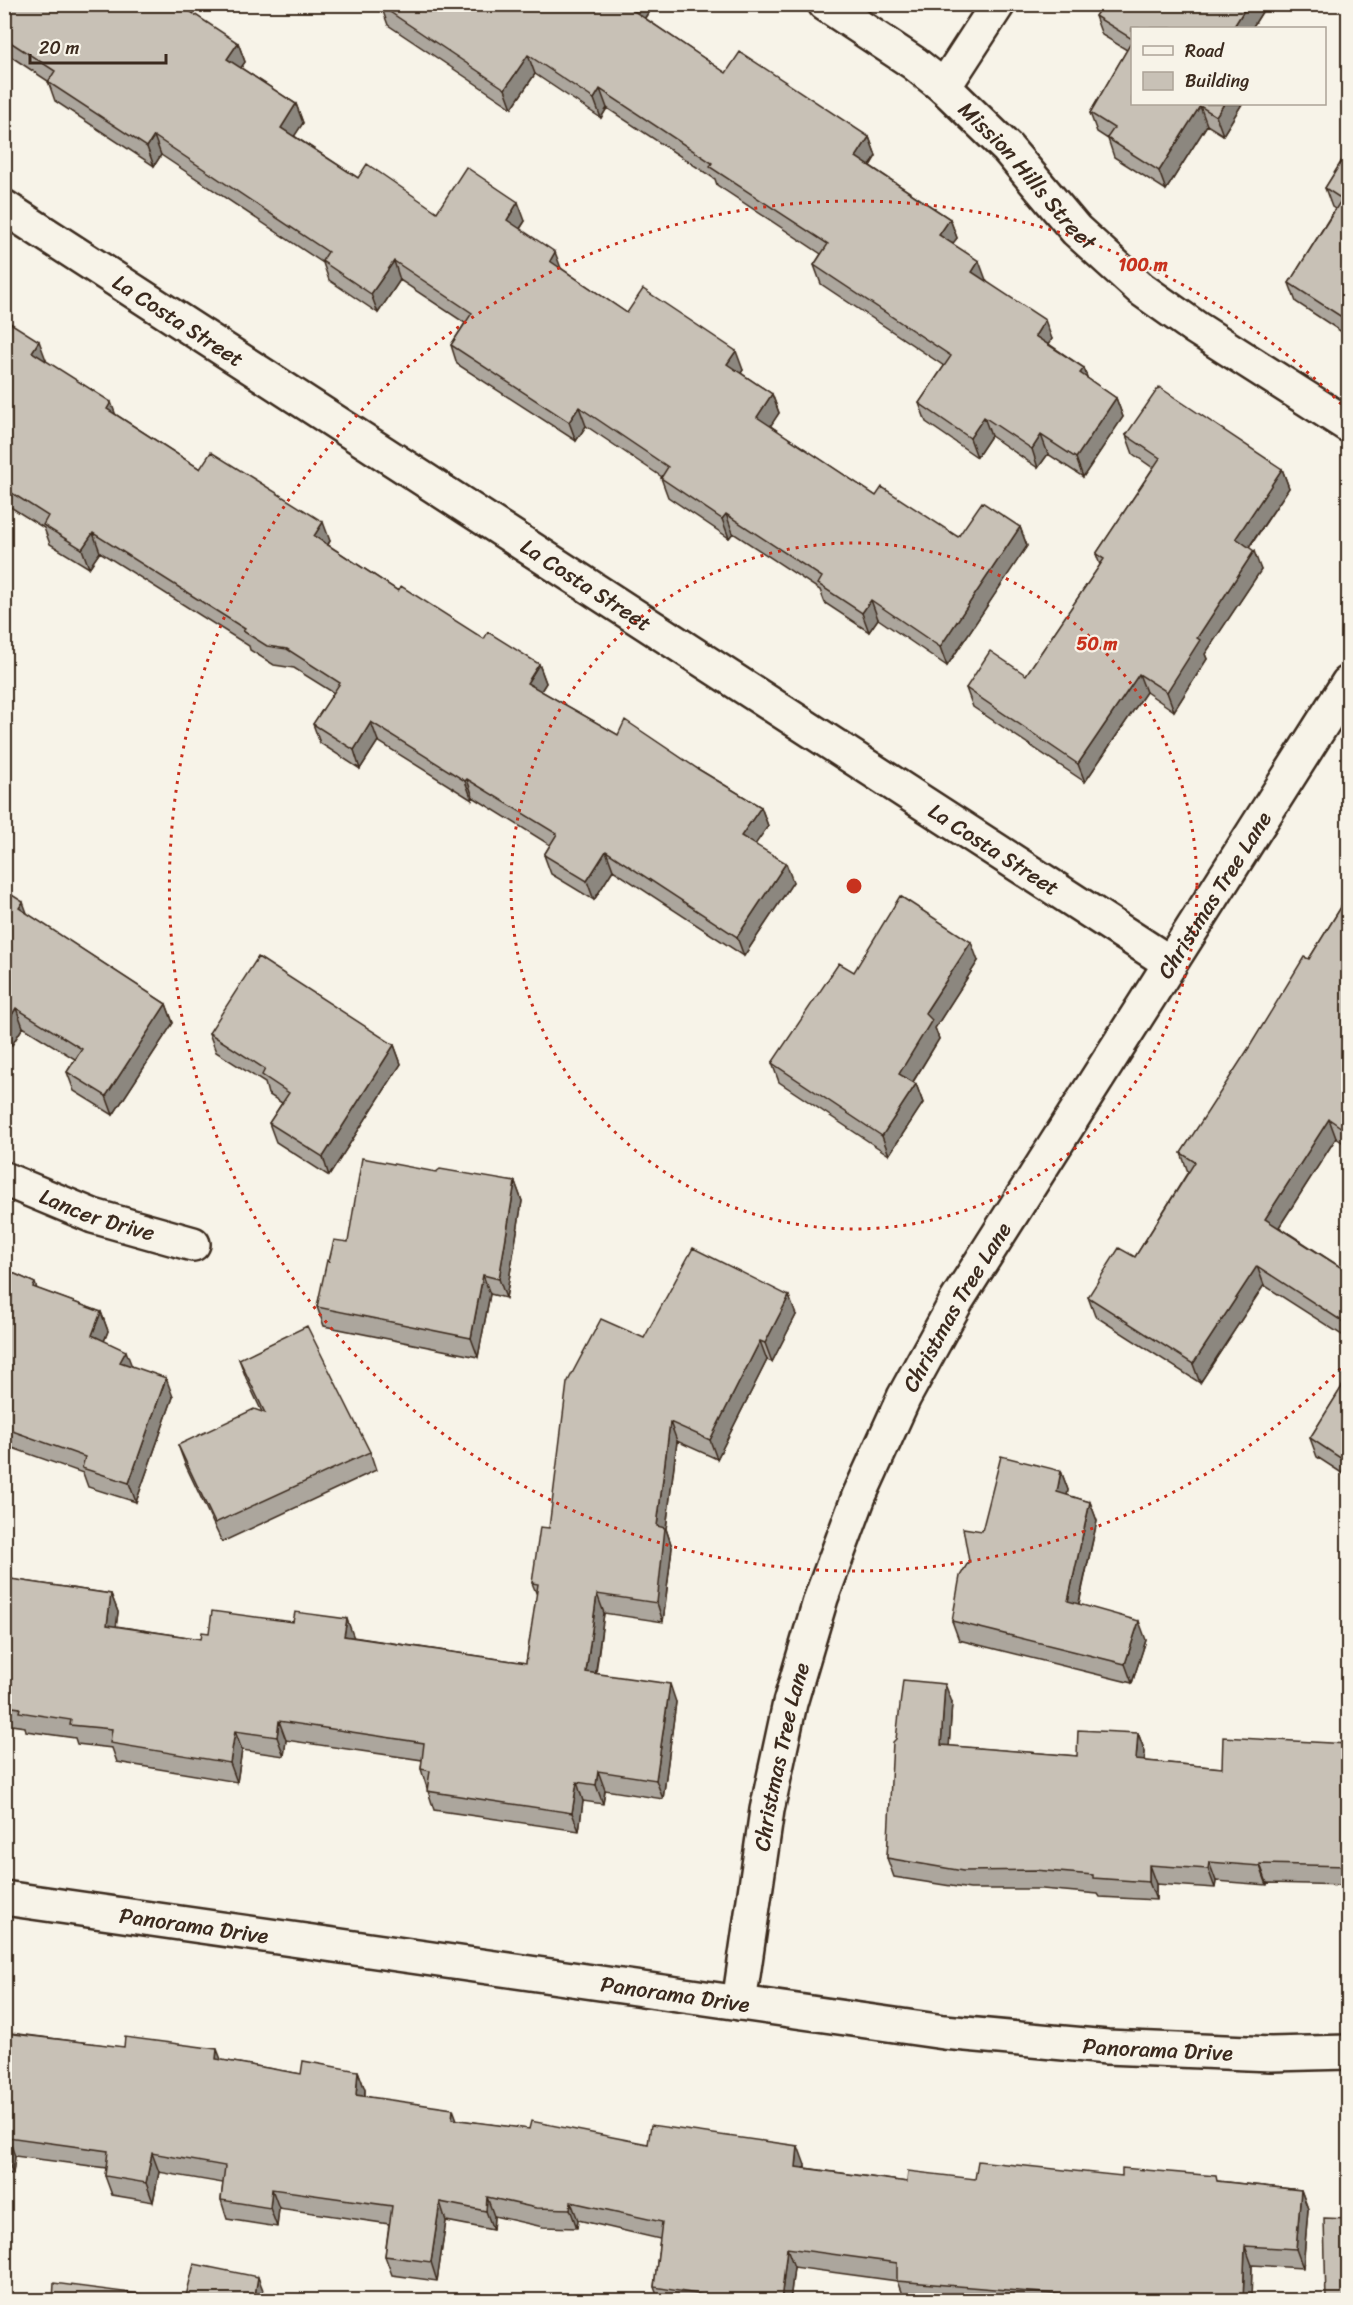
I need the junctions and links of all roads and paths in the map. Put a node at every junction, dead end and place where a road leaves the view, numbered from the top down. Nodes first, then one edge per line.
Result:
1 (825, 4) edge
2 (998, 4) edge
3 (944, 87) junction
4 (4, 207) edge
5 (1348, 425) edge
6 (1348, 683) edge
7 (1170, 963) junction
8 (4, 1179) edge
9 (194, 1244) dead end
10 (4, 1898) edge
11 (739, 2003) junction
12 (1348, 2052) edge

1 - 3 street, Mission Hills Street
2 - 3 street
3 - 5 street, Mission Hills Street
4 - 7 street, La Costa Street
6 - 7 street, Christmas Tree Lane
7 - 11 street, Christmas Tree Lane
8 - 9 street, Lancer Drive
10 - 11 street, Panorama Drive
11 - 12 street, Panorama Drive

